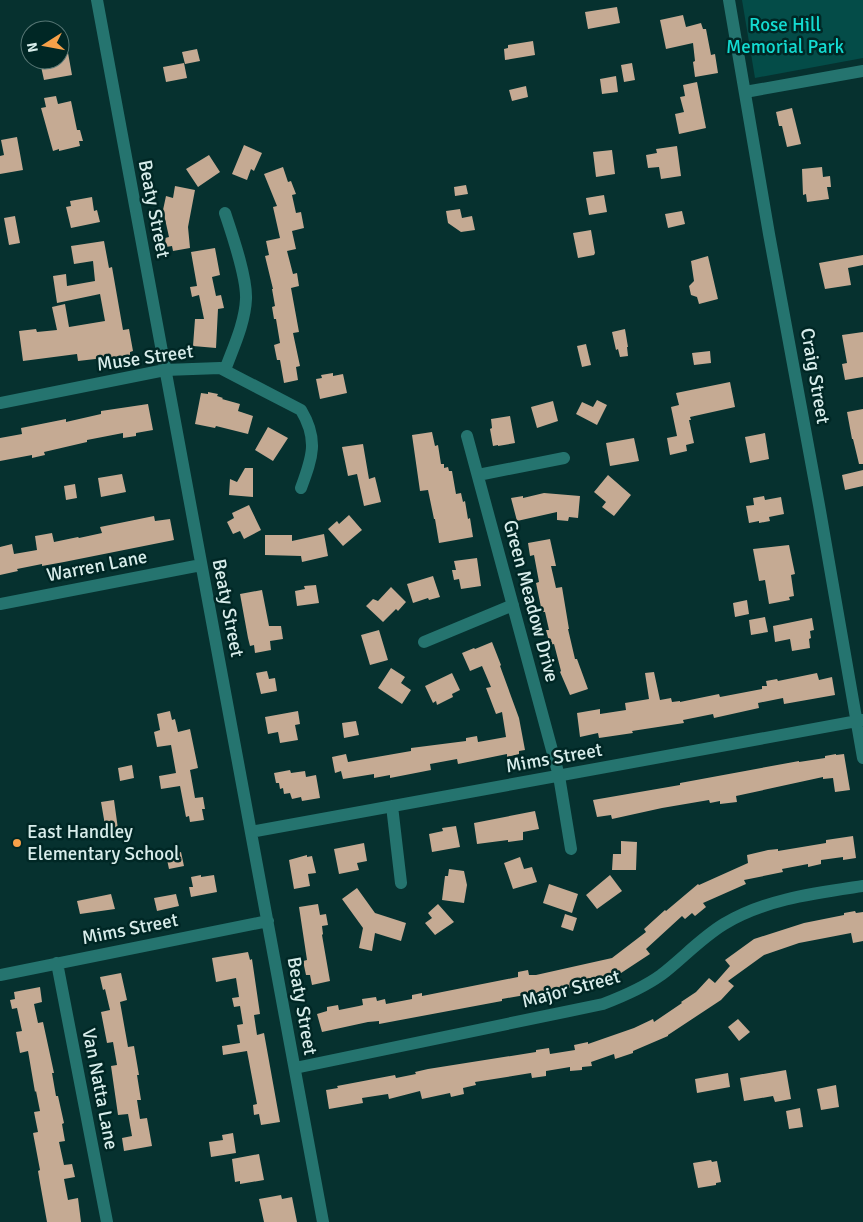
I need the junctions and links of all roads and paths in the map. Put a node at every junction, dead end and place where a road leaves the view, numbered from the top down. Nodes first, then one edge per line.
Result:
1 (96, 0) edge
2 (729, 0) edge
3 (863, 71) edge
4 (745, 92) junction
5 (225, 213) dead end
6 (165, 370) junction
7 (225, 370) junction
8 (0, 403) edge
9 (467, 436) dead end
10 (564, 458) dead end
11 (478, 475) junction
12 (301, 488) dead end
13 (201, 565) junction
14 (0, 604) edge
15 (513, 605) junction
16 (424, 642) dead end
17 (860, 721) edge
18 (863, 758) edge
19 (559, 776) junction
20 (392, 806) junction
21 (251, 832) junction
22 (571, 849) dead end
23 (401, 883) dead end
24 (863, 886) edge
25 (268, 921) junction
26 (57, 963) junction
27 (0, 975) edge
28 (295, 1068) junction
29 (107, 1222) edge
30 (323, 1222) edge

1 - 6 street, Beaty Street
2 - 4 street, Craig Street
3 - 4 street
4 - 17 street, Craig Street
5 - 7 street
6 - 7 street, Muse Street
6 - 8 street, Muse Street
6 - 13 street, Beaty Street
7 - 12 street, Muse Street
9 - 11 street, Green Meadow Drive
10 - 11 street
11 - 15 street, Green Meadow Drive
13 - 14 street, Warren Lane
13 - 21 street, Beaty Street
15 - 16 street
15 - 19 street, Green Meadow Drive
17 - 18 street, Craig Street
17 - 19 street, Mims Street
19 - 20 street, Mims Street
19 - 22 street, Green Meadow Drive
20 - 21 street, Mims Street
20 - 23 street
21 - 25 street, Beaty Street
24 - 28 street, Major Street
25 - 26 street, Mims Street
25 - 28 street, Beaty Street
26 - 27 street, Mims Street
26 - 29 street, Van Natta Lane
28 - 30 street, Beaty Street

